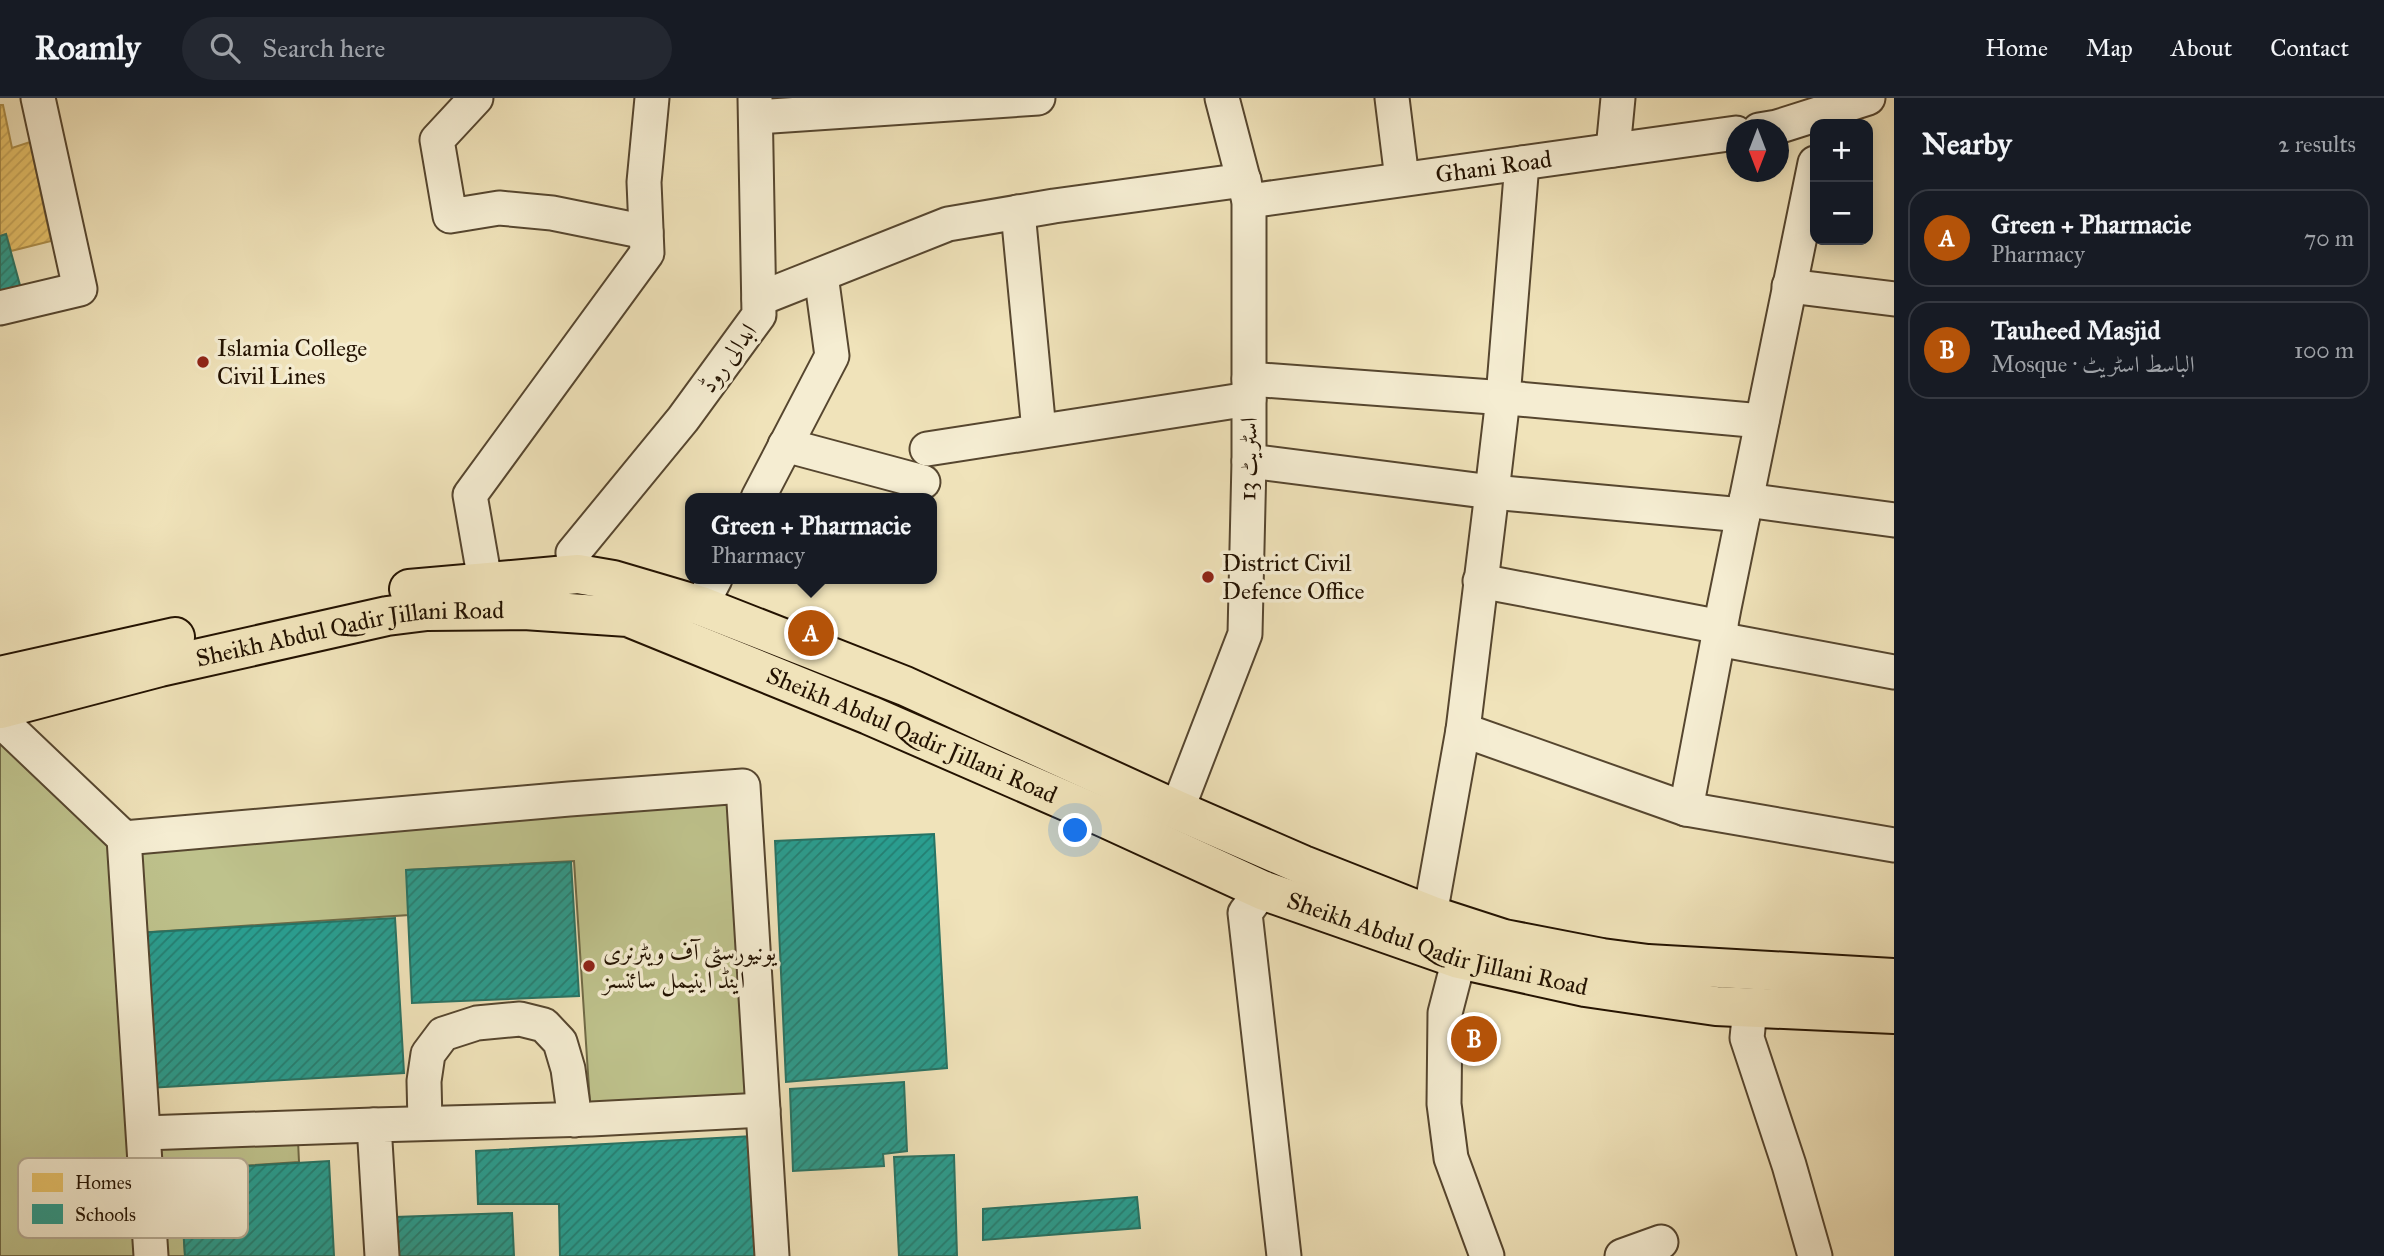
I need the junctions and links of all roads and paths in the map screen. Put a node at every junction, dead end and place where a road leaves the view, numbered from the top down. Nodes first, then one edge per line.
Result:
1 (38, 98) edge
2 (476, 98) edge
3 (638, 98) edge
4 (652, 98) edge
5 (1038, 98) edge
6 (1222, 98) edge
7 (1392, 98) edge
8 (1618, 98) edge
9 (1868, 98) edge
10 (755, 108) edge
11 (1825, 118) edge
12 (1789, 125) edge
13 (1726, 135) edge
14 (1613, 150) junction
15 (1522, 163) junction
16 (1402, 179) junction
17 (1811, 182) edge
18 (1246, 190) junction
19 (1018, 212) junction
20 (646, 232) junction
21 (821, 275) junction
22 (1790, 286) junction
23 (759, 299) junction
24 (1894, 299) edge
25 (0, 308) edge
26 (1249, 389) junction
27 (1503, 398) junction
28 (1762, 421) junction
29 (1040, 431) junction
30 (785, 445) junction
31 (927, 449) dead end
32 (1249, 461) junction
33 (923, 482) dead end
34 (1492, 492) junction
35 (761, 493) edge
36 (1744, 508) junction
37 (1894, 520) edge
38 (578, 573) junction
39 (485, 580) junction
40 (1480, 581) junction
41 (708, 592) edge
42 (1719, 633) junction
43 (1894, 672) edge
44 (0, 677) edge
45 (0, 709) edge
46 (0, 720) edge
47 (1463, 730) junction
48 (1686, 809) junction
49 (1177, 810) junction
50 (124, 838) junction
51 (1894, 845) edge
52 (1262, 890) junction
53 (1430, 915) junction
54 (1459, 959) junction
55 (1894, 978) edge
56 (1750, 1007) junction
57 (1894, 1014) edge
58 (763, 1110) junction
59 (575, 1119) junction
60 (425, 1123) junction
61 (374, 1125) junction
62 (144, 1133) junction
63 (145, 1158) edge
64 (150, 1238) edge
65 (1661, 1242) dead end
66 (151, 1256) edge
67 (382, 1256) edge
68 (772, 1256) edge
69 (1284, 1256) edge
70 (1487, 1256) edge
71 (1622, 1256) edge
72 (1815, 1256) edge

1 - 25 street
2 - 20 street
3 - 4 street
4 - 20 street
5 - 10 street
6 - 18 street, اسٹریٹ 13
7 - 16 street
8 - 14 street
9 - 11 street
10 - 23 street, ابدالی روڈ
11 - 12 street
13 - 14 street, Ghani Road
14 - 15 street, Ghani Road
15 - 16 street, Ghani Road
15 - 27 street
16 - 18 street, Ghani Road
17 - 22 street
18 - 19 street, Ghani Road
18 - 26 street, اسٹریٹ 13
19 - 21 street, Ghani Road
19 - 29 street
20 - 39 street
21 - 23 street, Ghani Road
21 - 30 street
22 - 24 street
22 - 28 street
23 - 38 street, ابدالی روڈ
26 - 27 street
26 - 29 street
26 - 32 street, اسٹریٹ 13
27 - 28 street
27 - 34 street
28 - 36 street
29 - 31 street
30 - 33 street
30 - 35 street
32 - 34 street
32 - 49 street, اسٹریٹ 13
34 - 36 street
34 - 40 street
36 - 37 street
36 - 42 street
38 - 39 main road, Sheikh Abdul Qadir Jillani Road
38 - 41 main road, Sheikh Abdul Qadir Jillani Road
39 - 44 main road, Sheikh Abdul Qadir Jillani Road
40 - 42 street
40 - 47 street
41 - 49 main road, Sheikh Abdul Qadir Jillani Road
42 - 43 street
42 - 48 street
45 - 52 main road, Sheikh Abdul Qadir Jillani Road
46 - 50 street
47 - 48 street
47 - 53 street
48 - 51 street
49 - 53 main road, Sheikh Abdul Qadir Jillani Road
50 - 58 street
50 - 62 street
52 - 54 main road, Sheikh Abdul Qadir Jillani Road
52 - 69 street
53 - 55 main road, Sheikh Abdul Qadir Jillani Road
54 - 56 main road, Sheikh Abdul Qadir Jillani Road
54 - 70 street
56 - 57 main road, Sheikh Abdul Qadir Jillani Road
56 - 72 street
58 - 59 street
58 - 68 street
59 - 60 street
59 - 60 street
60 - 61 street
61 - 62 street
61 - 67 street
62 - 63 street
64 - 66 street
65 - 71 street

